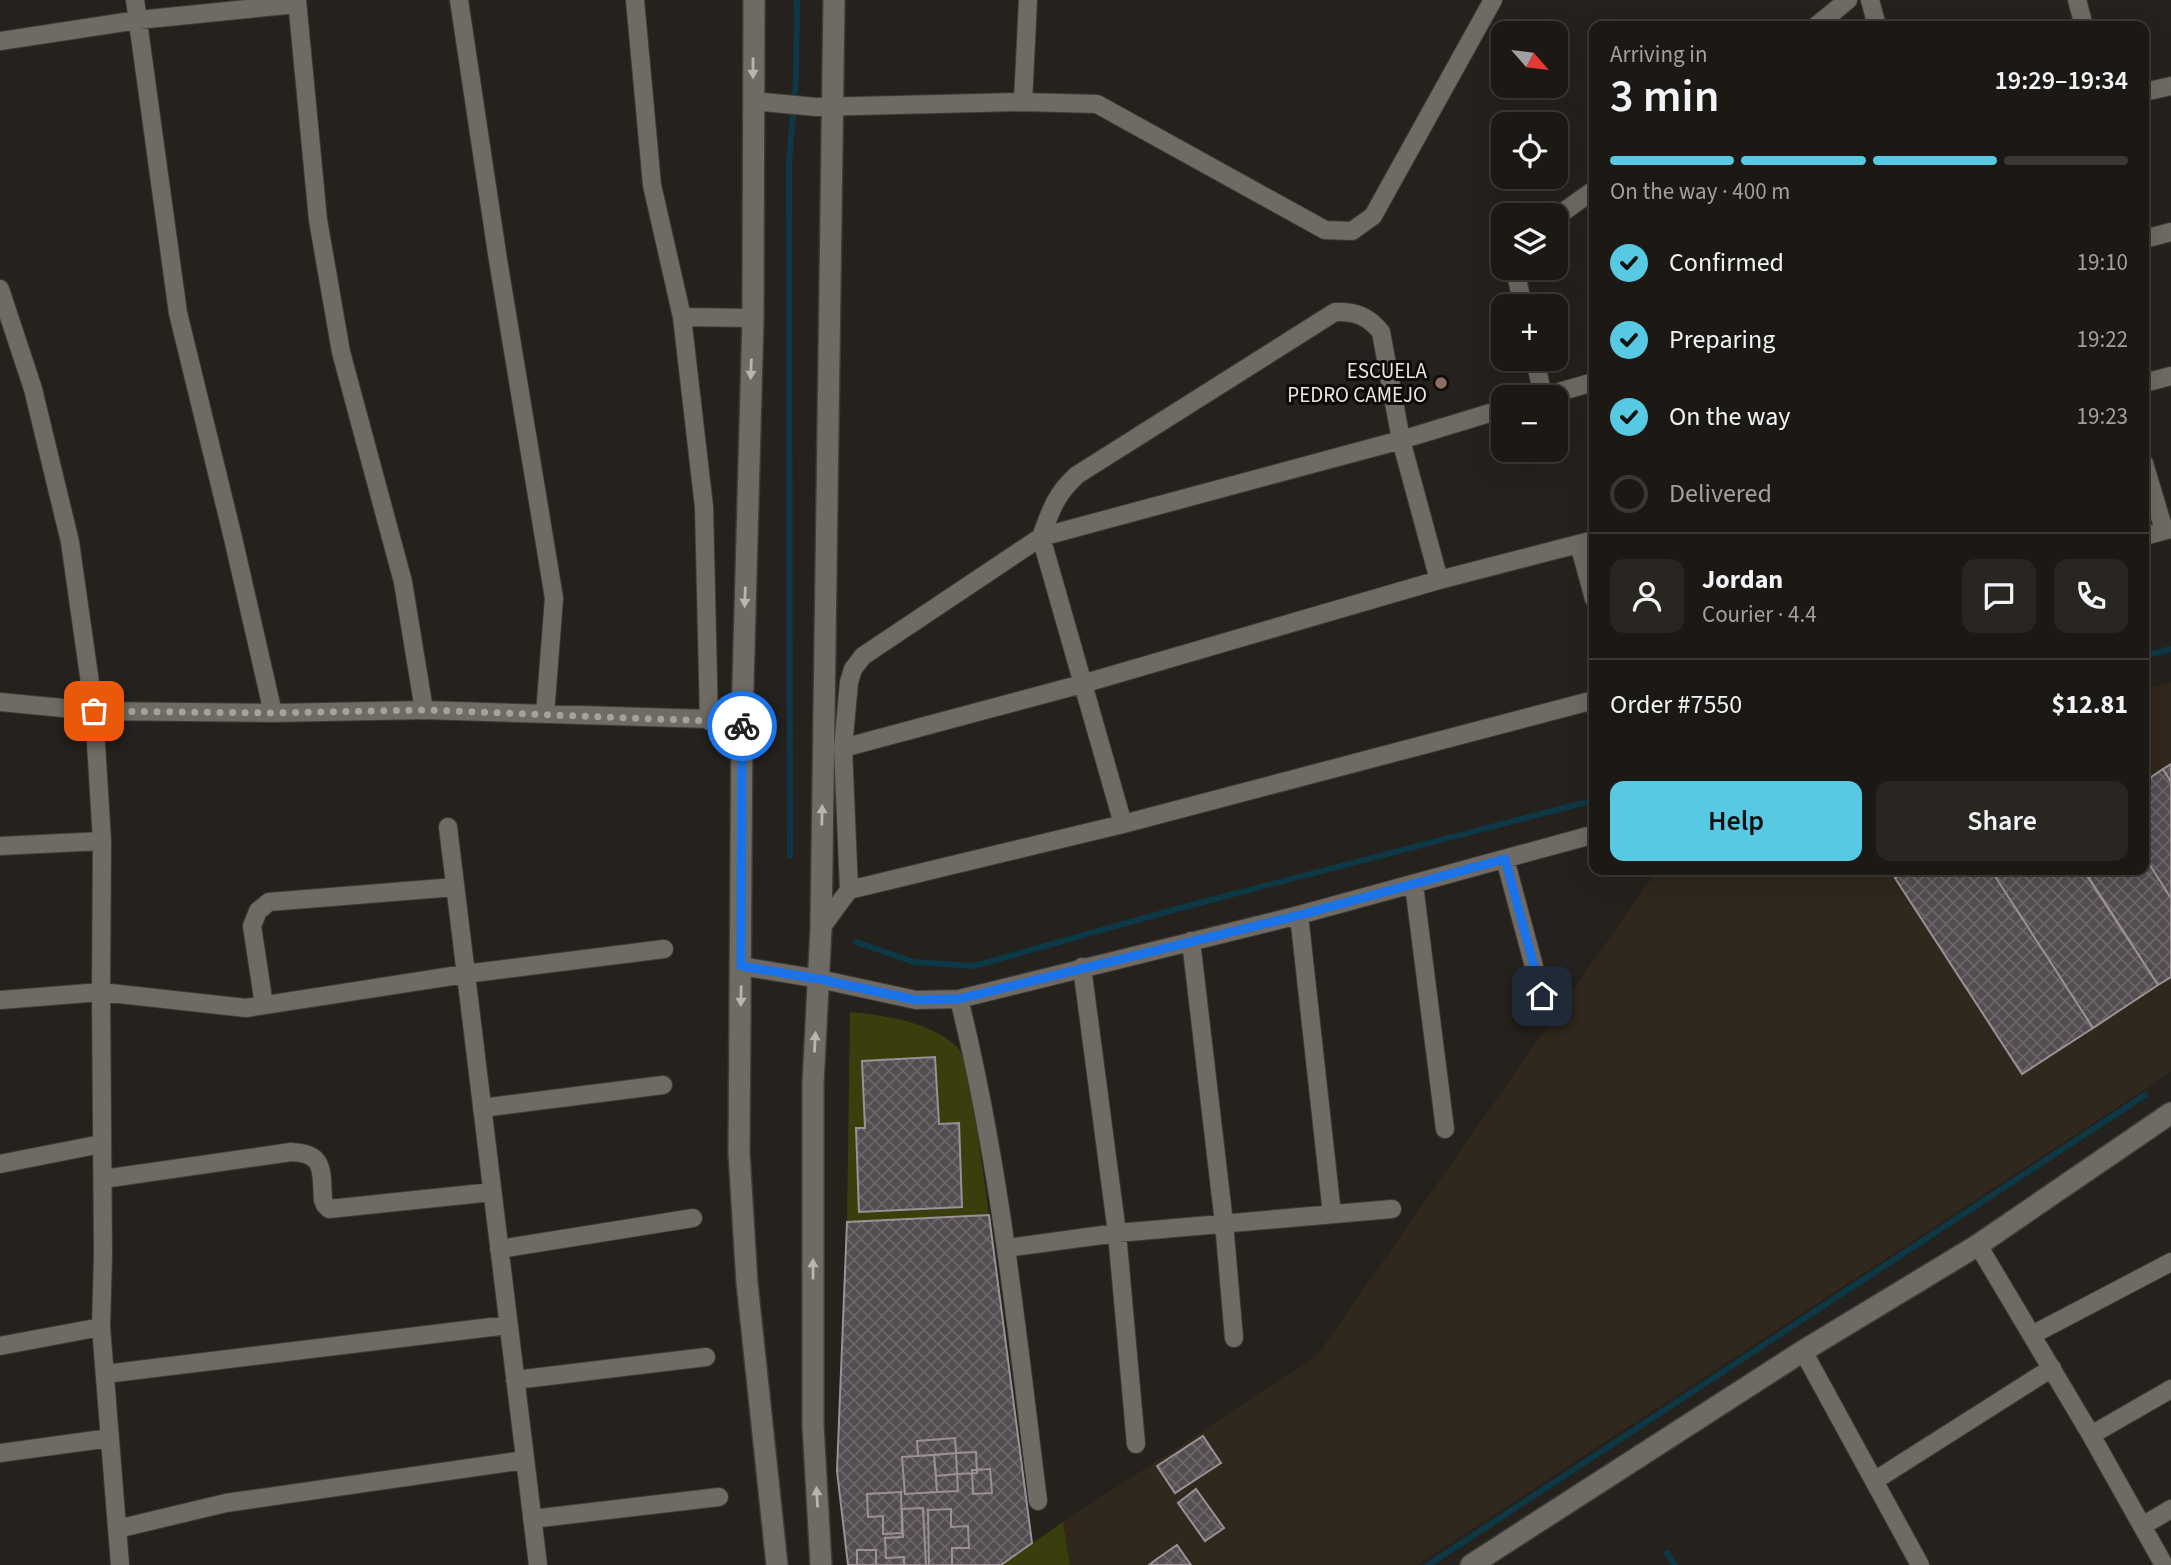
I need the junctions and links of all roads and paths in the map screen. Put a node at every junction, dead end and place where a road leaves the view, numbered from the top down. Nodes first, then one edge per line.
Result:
1 (135, 0) edge
2 (459, 0) edge
3 (635, 0) edge
4 (754, 0) edge
5 (834, 0) edge
6 (1028, 0) edge
7 (1493, 0) edge
8 (1848, 0) edge
9 (1870, 0) edge
10 (2077, 0) edge
11 (297, 2) edge
12 (138, 20) junction
13 (1822, 21) edge
14 (1876, 21) edge
15 (2083, 21) edge
16 (0, 41) edge
17 (2171, 86) edge
18 (2149, 91) edge
19 (1023, 102) junction
20 (761, 103) junction
21 (824, 107) junction
22 (1589, 194) edge
23 (1568, 208) edge
24 (2171, 232) edge
25 (2149, 238) edge
26 (0, 289) edge
27 (682, 317) junction
28 (753, 318) junction
29 (2171, 376) edge
30 (2149, 382) edge
31 (1589, 383) edge
32 (1568, 390) edge
33 (1491, 413) edge
34 (1401, 440) junction
35 (2149, 478) edge
36 (2167, 530) edge
37 (2149, 535) edge
38 (1041, 537) junction
39 (1587, 542) edge
40 (1439, 580) junction
41 (1082, 684) junction
42 (1589, 701) edge
43 (0, 702) edge
44 (425, 710) junction
45 (94, 711) junction
46 (273, 713) junction
47 (545, 714) junction
48 (742, 720) junction
49 (709, 721) junction
50 (843, 748) junction
51 (1123, 824) junction
52 (448, 827) dead end
53 (1588, 836) dead end
54 (102, 841) junction
55 (0, 846) edge
56 (1505, 859) junction
57 (1414, 885) junction
58 (455, 887) junction
59 (849, 890) junction
60 (1300, 915) junction
61 (821, 928) junction
62 (1191, 941) junction
63 (664, 949) dead end
64 (741, 966) junction
65 (1082, 967) junction
66 (466, 974) junction
67 (819, 979) junction
68 (101, 992) junction
69 (1542, 996) dead end
70 (959, 999) junction
71 (0, 1000) edge
72 (264, 1005) junction
73 (663, 1084) dead end
74 (482, 1108) junction
75 (2169, 1120) edge
76 (1445, 1129) dead end
77 (102, 1144) junction
78 (0, 1164) edge
79 (103, 1180) junction
80 (492, 1192) junction
81 (1392, 1209) dead end
82 (1332, 1214) junction
83 (693, 1218) dead end
84 (1224, 1223) junction
85 (1116, 1233) junction
86 (1978, 1245) junction
87 (1007, 1248) junction
88 (499, 1249) junction
89 (2171, 1262) edge
90 (508, 1325) junction
91 (101, 1327) junction
92 (2032, 1335) junction
93 (1234, 1338) dead end
94 (0, 1346) edge
95 (1803, 1351) junction
96 (706, 1357) dead end
97 (2052, 1368) junction
98 (105, 1374) junction
99 (515, 1380) junction
100 (2171, 1389) edge
101 (2091, 1434) junction
102 (110, 1438) junction
103 (1136, 1444) dead end
104 (0, 1453) edge
105 (524, 1460) junction
106 (1874, 1481) junction
107 (719, 1497) dead end
108 (1038, 1501) dead end
109 (2171, 1509) edge
110 (532, 1519) junction
111 (2142, 1526) junction
112 (117, 1529) junction
113 (120, 1565) edge
114 (538, 1565) edge
115 (777, 1565) edge
116 (821, 1565) edge
117 (1471, 1565) edge
118 (1920, 1565) edge
119 (2164, 1565) edge

1 - 12 street
2 - 47 street
3 - 27 street
4 -> 20 main road
5 - 21 main road
6 - 19 street
7 - 19 street
8 - 13 street
9 - 14 street
10 - 15 street
11 - 12 street
11 - 44 street
12 - 16 street
12 - 46 street
17 - 18 street
19 - 21 street
20 - 21 street
20 - 28 main road
61 -> 21 main road
22 - 23 street
24 - 25 street
26 - 45 street
27 - 28 street
27 - 49 street
28 -> 48 main road
29 - 30 street
31 - 32 street
33 - 34 street
34 - 38 street
34 - 38 street
34 - 40 street
35 - 36 street
36 - 37 street
38 - 41 street
38 - 50 street
39 - 40 street
40 - 41 street
41 - 50 street
41 - 51 street
42 - 51 street
43 - 45 street
44 - 46 street
44 - 47 street
45 - 46 street
45 - 54 street
47 - 49 street
48 - 49 street
48 - 64 main road
50 - 59 street
51 - 59 street
52 - 58 street
53 - 56 street
54 - 55 street
54 - 68 street
56 - 57 street
56 - 69 street
57 - 60 street
57 - 76 street
58 - 66 street
58 - 72 street
59 - 61 street
60 - 62 street
60 - 82 street
61 - 67 main road
62 - 65 street
62 - 84 street
63 - 66 street
64 - 67 street
64 -> 115 main road
65 - 70 street
65 - 85 street
66 - 72 street
66 - 74 street
67 - 70 street
116 -> 67 main road
68 - 71 street
68 - 72 street
68 - 77 street
70 - 87 street
73 - 74 street
74 - 80 street
75 - 86 main road
77 - 78 street
77 - 79 street
79 - 80 street
79 - 91 street
80 - 88 street
81 - 82 street
82 - 84 street
83 - 88 street
84 - 85 street
84 - 93 street
85 - 87 street
85 - 103 street
86 - 92 street
86 - 95 main road
87 - 108 street
88 - 90 street
89 - 92 street
90 - 98 street
90 - 99 street
91 - 94 street
91 - 98 street
92 - 97 street
95 - 106 street
95 - 117 main road
96 - 99 street
97 - 101 street
97 - 106 street
98 - 102 street
99 - 105 street
100 - 101 street
101 - 111 street
102 - 104 street
102 - 112 street
105 - 110 street
105 - 112 street
106 - 118 street
107 - 110 street
109 - 111 street
110 - 114 street
111 - 119 street
112 - 113 street

